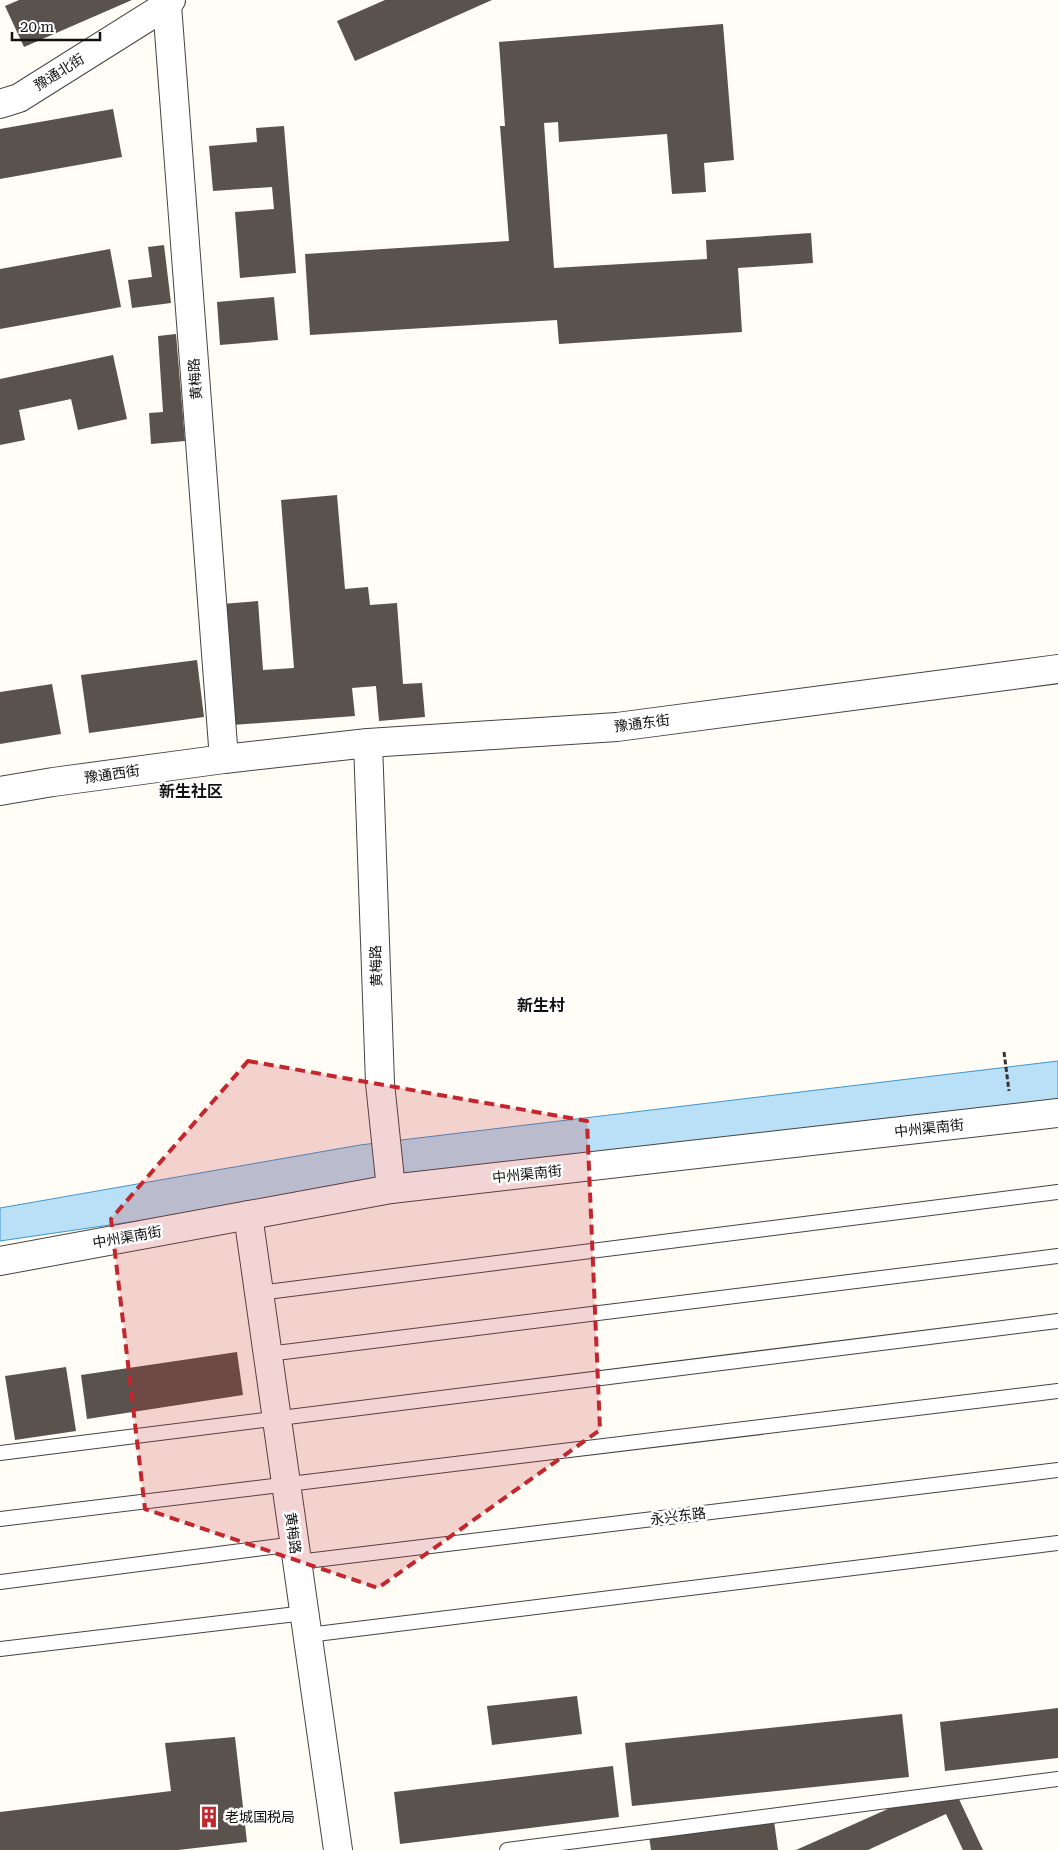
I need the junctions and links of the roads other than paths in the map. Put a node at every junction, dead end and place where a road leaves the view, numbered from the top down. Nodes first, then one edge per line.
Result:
1 (169, 2) edge
2 (0, 104) edge
3 (1058, 668) edge
4 (368, 743) junction
5 (224, 759) junction
6 (0, 791) edge
7 (1058, 1113) edge
8 (391, 1189) junction
9 (1058, 1192) edge
10 (248, 1215) junction
11 (1058, 1256) edge
12 (0, 1261) edge
13 (259, 1293) junction
14 (1058, 1321) edge
15 (268, 1354) junction
16 (1058, 1391) edge
17 (277, 1419) junction
18 (0, 1453) edge
19 (1058, 1470) edge
20 (286, 1484) junction
21 (0, 1519) edge
22 (1058, 1543) edge
23 (296, 1553) junction
24 (0, 1582) edge
25 (306, 1624) junction
26 (0, 1649) edge
27 (1058, 1779) edge
28 (338, 1850) edge
29 (507, 1850) edge

1 - 2 street, 豫通北街
1 - 5 street, 黄梅路
3 - 4 street, 豫通东街
4 - 5 street, 豫通东街
4 - 8 street, 黄梅路
5 - 6 street, 豫通西街
7 - 8 street, 中州渠南街
8 - 10 street, 中州渠南街
9 - 13 lane
10 - 12 street, 中州渠南街
10 - 13 street, 黄梅路
11 - 15 lane
13 - 15 street, 黄梅路
14 - 17 lane
15 - 17 street, 黄梅路
16 - 20 lane
17 - 18 lane
17 - 20 street, 黄梅路
19 - 23 lane, 永兴东路
20 - 21 lane
20 - 23 street, 黄梅路
22 - 25 lane
23 - 24 lane, 永兴东路
23 - 25 street, 黄梅路
25 - 26 lane
25 - 28 street, 黄梅路
27 - 29 lane

